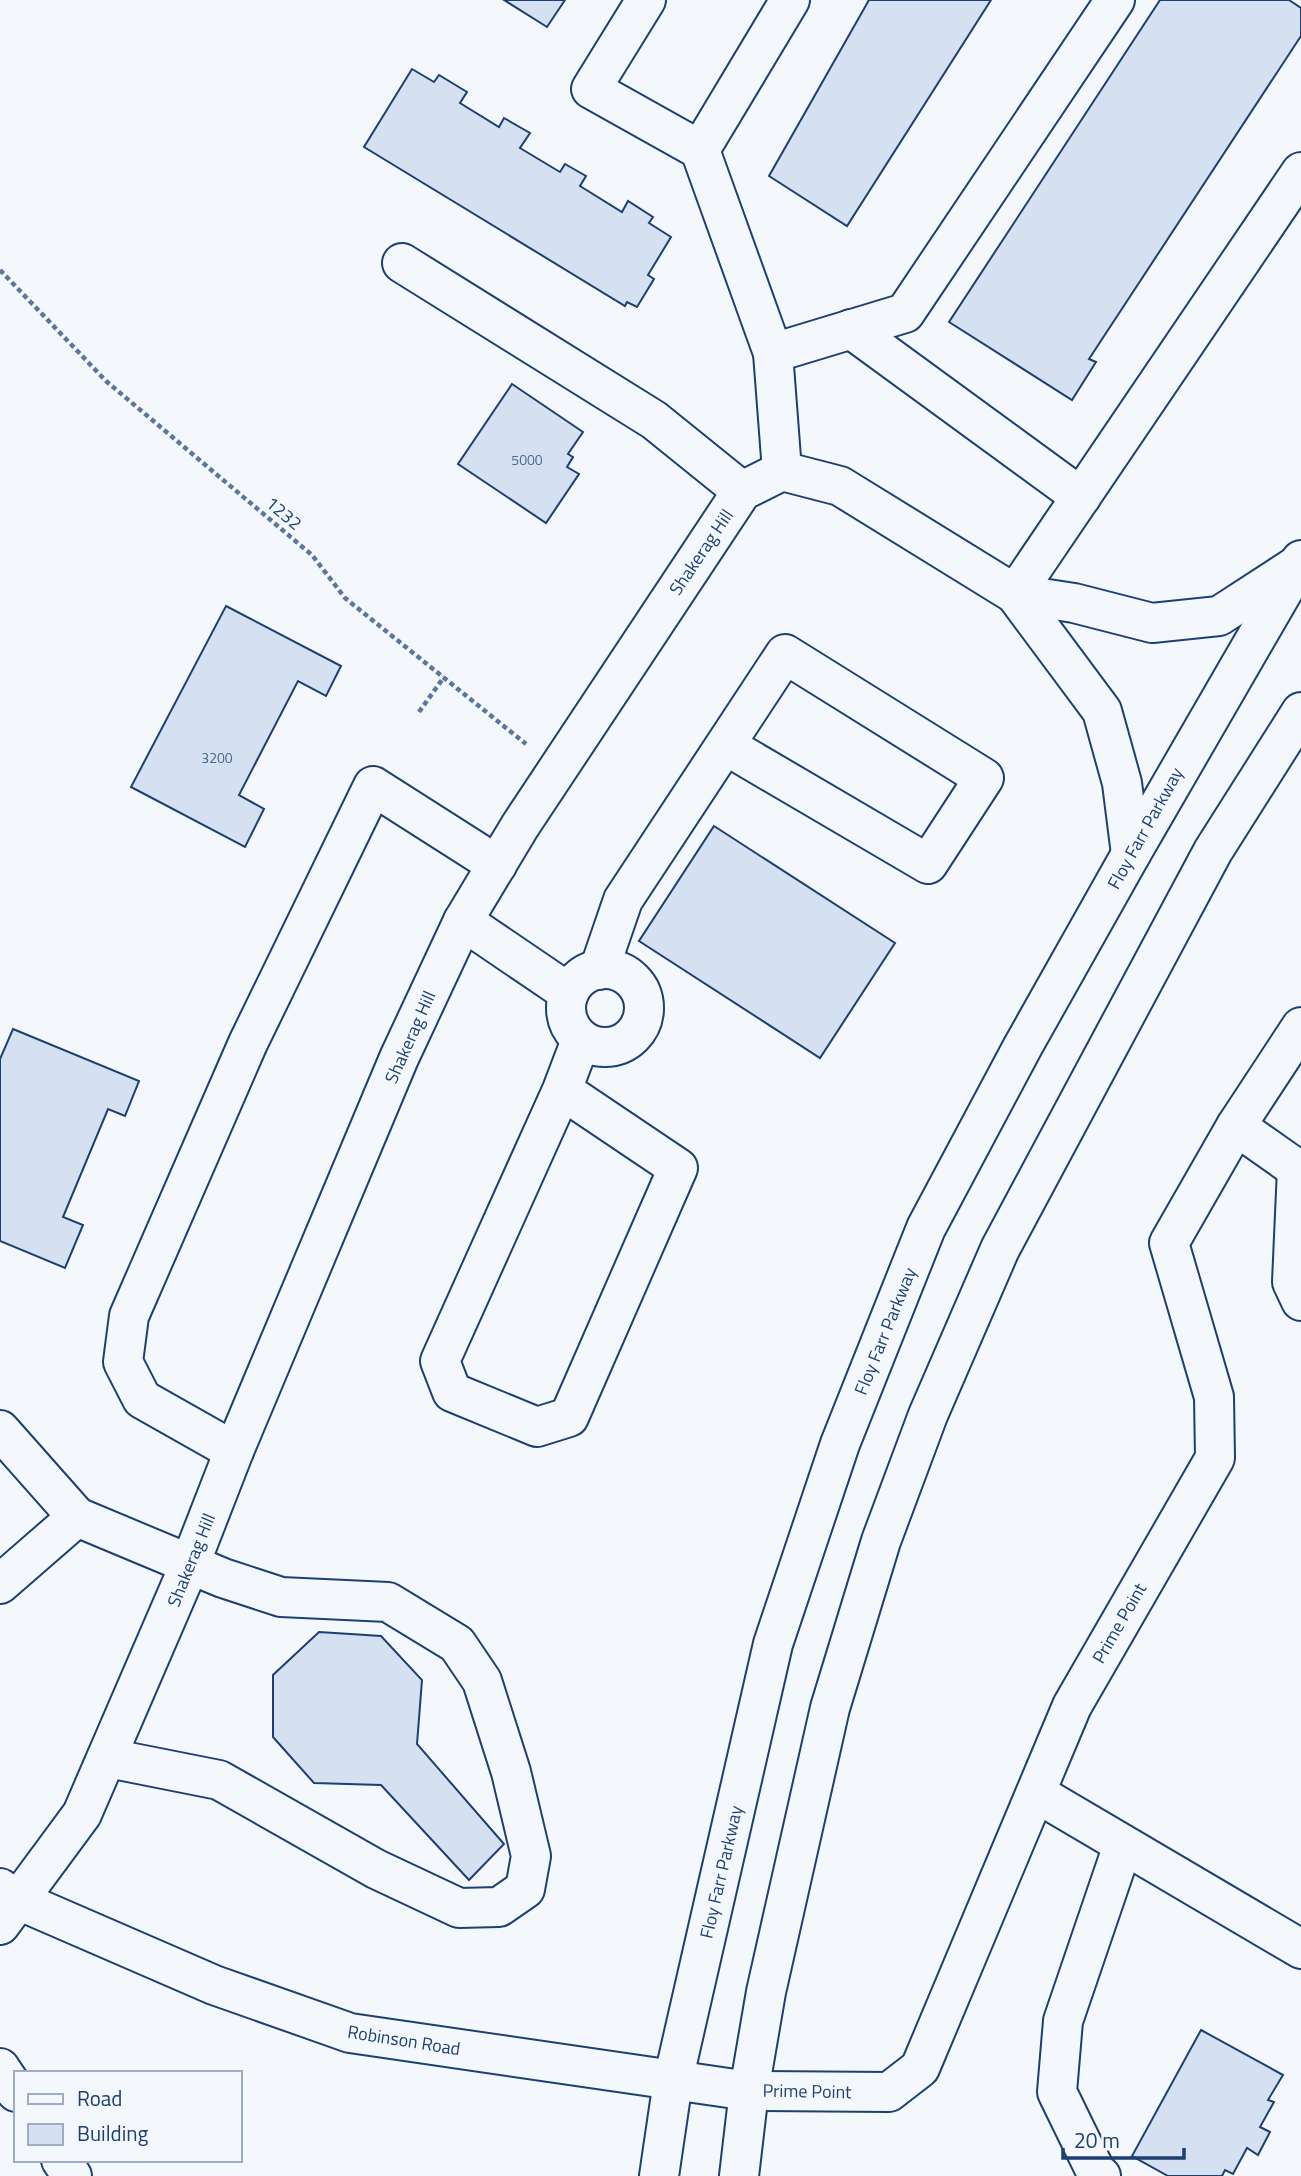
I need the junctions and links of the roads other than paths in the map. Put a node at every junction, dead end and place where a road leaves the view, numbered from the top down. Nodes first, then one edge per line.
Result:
1 (646, 0) edge
2 (790, 0) edge
3 (1115, 0) edge
4 (700, 150) junction
5 (1301, 172) edge
6 (402, 262) dead end
7 (851, 329) junction
8 (773, 353) junction
9 (782, 471) junction
10 (742, 491) junction
11 (1081, 497) junction
12 (1300, 562) edge
13 (1015, 594) junction
14 (1301, 712) edge
15 (725, 744) junction
16 (1130, 854) junction
17 (497, 865) junction
18 (463, 921) junction
19 (599, 970) junction
20 (569, 993) junction
21 (1301, 1027) edge
22 (581, 1040) junction
23 (562, 1090) junction
24 (1236, 1125) junction
25 (1299, 1168) edge
26 (1301, 1301) edge
27 (0, 1430) edge
28 (234, 1451) junction
29 (77, 1517) junction
30 (190, 1564) junction
31 (0, 1584) edge
32 (108, 1758) junction
33 (1036, 1793) junction
34 (1124, 1845) junction
35 (6, 1904) edge
36 (1301, 1950) edge
37 (0, 2068) edge
38 (674, 2081) junction
39 (14, 2089) edge
40 (750, 2091) junction
41 (659, 2176) edge
42 (739, 2176) edge
43 (1101, 2176) edge

1 - 4 street
2 - 4 street
3 - 7 street
4 - 8 street
5 - 11 street
6 - 10 street
7 - 8 street
7 - 11 street
8 - 9 street
9 - 10 street, Shakerag Hill
9 - 13 street
10 - 17 street, Shakerag Hill
11 - 13 street
12 - 13 street
12 - 16 street, Floy Farr Parkway
13 - 16 street
14 - 40 street
15 - 15 street
15 - 19 street
16 - 38 street, Floy Farr Parkway
17 - 18 street, Shakerag Hill
17 - 28 street
18 - 20 street
18 - 28 street, Shakerag Hill
19 - 20 street
19 - 22 street
20 - 22 street
21 - 24 street, Prime Point
22 - 23 street
23 - 23 street
24 - 25 street
24 - 33 street, Prime Point
25 - 26 street
27 - 29 street
28 - 30 street, Shakerag Hill
29 - 30 street
29 - 31 street
30 - 32 street, Shakerag Hill
30 - 32 street
32 - 35 street, Shakerag Hill
33 - 34 street
33 - 40 street, Prime Point
34 - 36 street
34 - 43 street
35 - 38 street, Robinson Road
37 - 39 street
38 - 40 street, Robinson Road
38 - 41 street, Floy Farr Parkway
40 - 42 street

